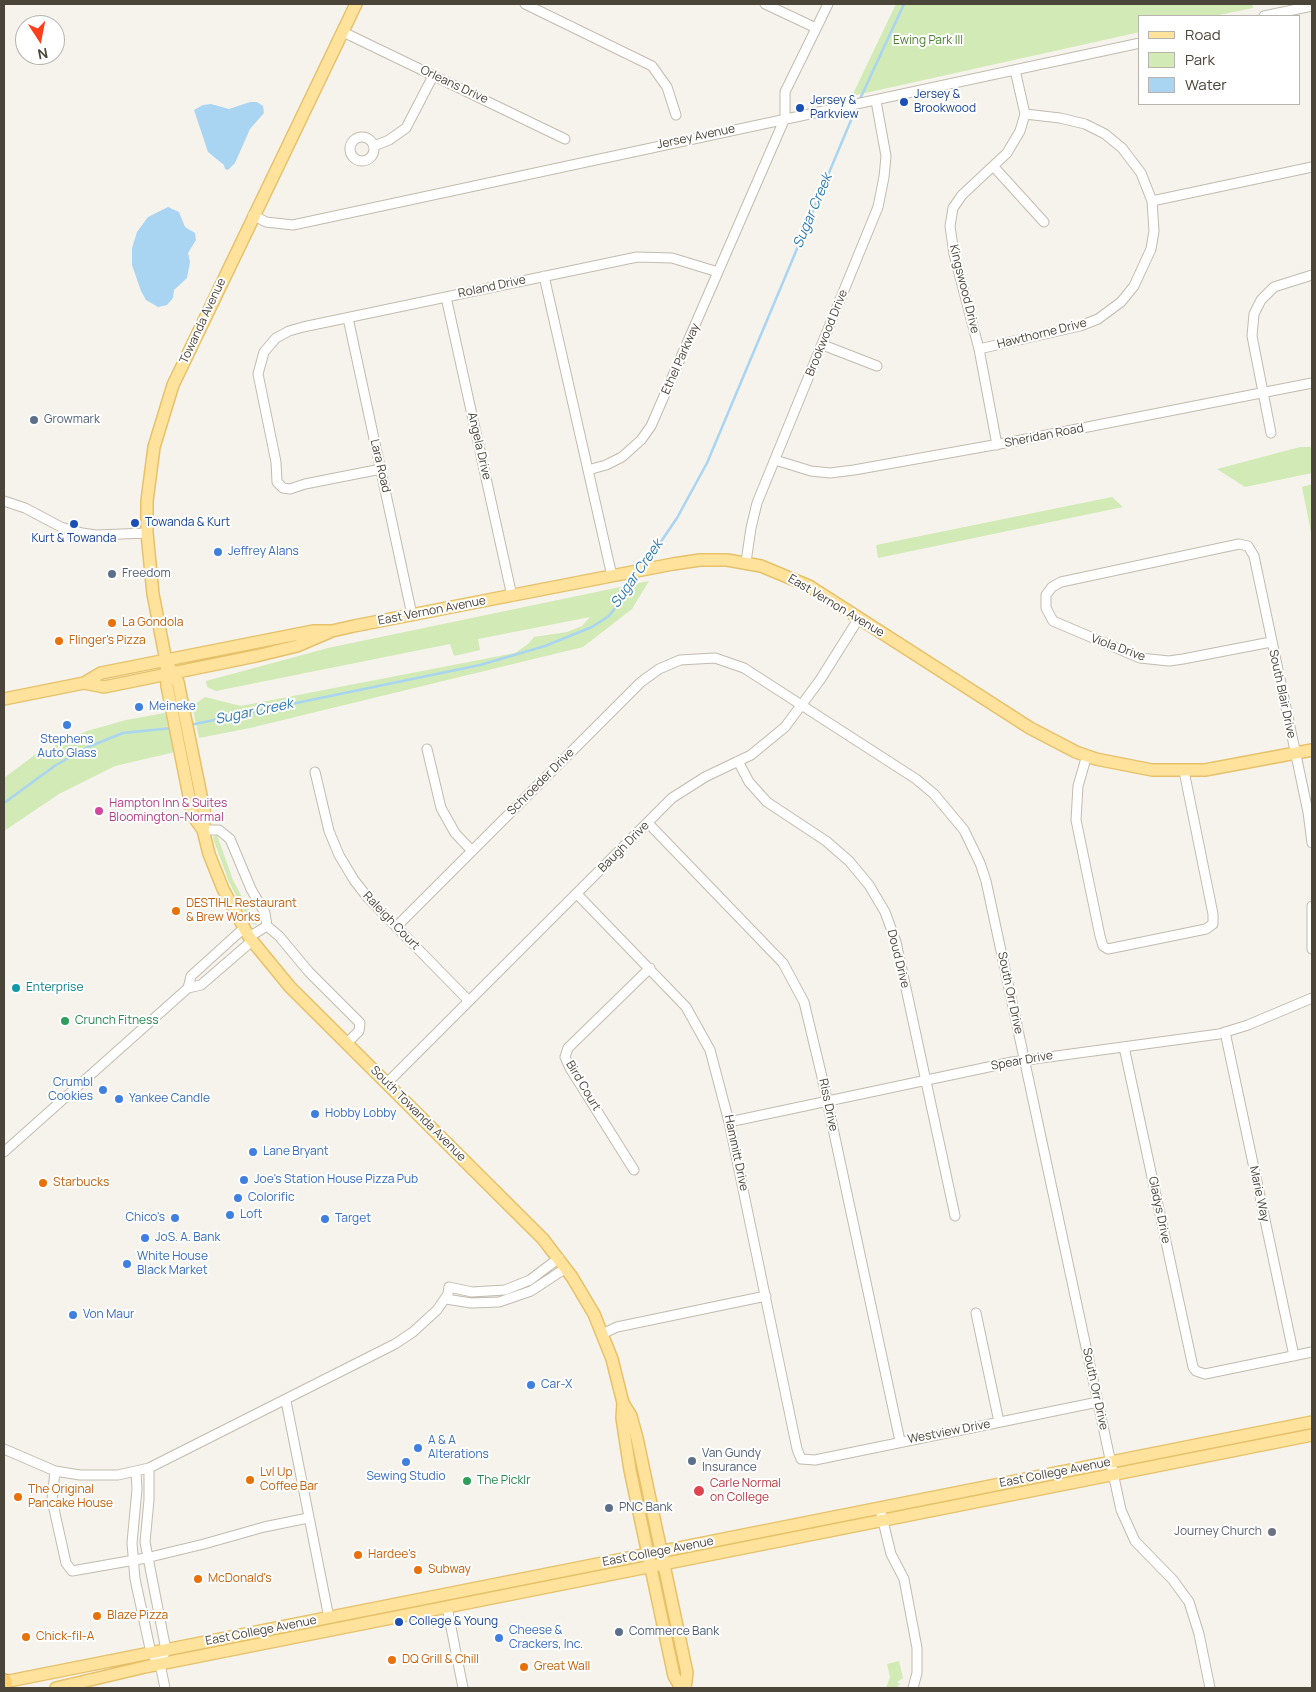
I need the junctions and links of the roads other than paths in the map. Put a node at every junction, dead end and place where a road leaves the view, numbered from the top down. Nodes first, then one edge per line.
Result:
1 (356, 4) edge
2 (525, 4) edge
3 (765, 4) edge
4 (828, 4) edge
5 (1312, 6) edge
6 (1269, 15) edge
7 (816, 28) junction
8 (342, 32) junction
9 (1138, 43) edge
10 (1015, 70) junction
11 (433, 76) junction
12 (873, 101) junction
13 (1024, 114) junction
14 (676, 115) dead end
15 (786, 118) junction
16 (565, 138) dead end
17 (374, 146) dead end
18 (994, 167) junction
19 (1312, 167) edge
20 (1152, 201) junction
21 (253, 215) junction
22 (1044, 222) dead end
23 (718, 272) junction
24 (1312, 275) edge
25 (544, 276) junction
26 (446, 297) junction
27 (348, 318) junction
28 (823, 345) junction
29 (979, 349) junction
30 (877, 366) dead end
31 (1312, 383) edge
32 (1264, 392) junction
33 (1271, 433) dead end
34 (996, 445) junction
35 (775, 460) junction
36 (381, 469) junction
37 (588, 470) junction
38 (4, 501) edge
39 (147, 533) junction
40 (746, 562) junction
41 (613, 576) junction
42 (512, 596) junction
43 (1046, 596) joint
44 (412, 615) junction
45 (859, 618) junction
46 (332, 632) junction
47 (1271, 642) junction
48 (697, 658) joint
49 (166, 661) junction
50 (170, 673) junction
51 (84, 683) junction
52 (4, 699) edge
53 (802, 705) junction
54 (183, 740) junction
55 (427, 749) dead end
56 (1312, 750) edge
57 (1295, 754) junction
58 (1087, 756) junction
59 (738, 761) junction
60 (1184, 771) junction
61 (315, 772) dead end
62 (648, 823) junction
63 (203, 830) junction
64 (1312, 843) edge
65 (472, 851) junction
66 (577, 894) junction
67 (1312, 906) edge
68 (267, 926) junction
69 (396, 926) junction
70 (248, 935) junction
71 (1312, 949) edge
72 (650, 968) junction
73 (188, 988) junction
74 (1312, 998) edge
75 (469, 1001) junction
76 (1225, 1032) junction
77 (346, 1043) junction
78 (1124, 1047) junction
79 (1024, 1060) junction
80 (926, 1080) junction
81 (387, 1083) junction
82 (828, 1101) junction
83 (729, 1122) junction
84 (4, 1152) edge
85 (634, 1170) dead end
86 (955, 1216) dead end
87 (558, 1258) junction
88 (566, 1268) junction
89 (766, 1296) junction
90 (446, 1299) junction
91 (976, 1313) dead end
92 (602, 1334) junction
93 (1312, 1352) edge
94 (1294, 1356) junction
95 (286, 1401) junction
96 (1098, 1402) junction
97 (623, 1403) junction
98 (999, 1422) junction
99 (1312, 1422) edge
100 (1312, 1436) edge
101 (900, 1441) junction
102 (4, 1449) edge
103 (801, 1459) joint
104 (1110, 1462) junction
105 (149, 1468) junction
106 (55, 1471) junction
107 (136, 1472) junction
108 (1114, 1475) junction
109 (880, 1508) junction
110 (308, 1518) junction
111 (883, 1522) junction
112 (662, 1552) junction
113 (648, 1555) junction
114 (146, 1558) junction
115 (133, 1560) junction
116 (664, 1565) junction
117 (651, 1567) junction
118 (391, 1605) junction
119 (447, 1607) junction
120 (329, 1618) junction
121 (321, 1634) junction
122 (166, 1650) junction
123 (151, 1653) junction
124 (160, 1664) junction
125 (4, 1682) edge
126 (56, 1688) edge
127 (165, 1688) edge
128 (463, 1688) edge
129 (683, 1688) edge
130 (913, 1688) edge
131 (1210, 1688) edge

1 - 8 main road, Towanda Avenue
2 - 14 street
3 - 7 street
4 - 7 street
5 - 6 street
7 - 15 street
8 - 11 street, Orleans Drive
8 - 21 main road, Towanda Avenue
9 - 10 street, Jersey Avenue
10 - 12 street, Jersey Avenue
10 - 13 street, Kingswood Drive
11 - 16 street, Orleans Drive
11 - 17 street
12 - 15 street, Jersey Avenue
12 - 28 street, Brookwood Drive
13 - 18 street, Kingswood Drive
13 - 20 street, Hawthorne Drive
15 - 21 street, Jersey Avenue
15 - 23 street, Ethel Parkway
18 - 22 street
18 - 29 street, Kingswood Drive
19 - 20 street
20 - 29 street, Hawthorne Drive
21 - 39 main road, Towanda Avenue
23 - 25 street, Roland Drive
23 - 37 street, Ethel Parkway
24 - 32 street
25 - 26 street, Roland Drive
25 - 37 street
26 - 27 street, Roland Drive
26 - 42 street, Angela Drive
27 - 36 street, Lara Road
27 - 36 street, Roland Drive
28 - 30 street
28 - 35 street, Brookwood Drive
29 - 34 street, Kingswood Drive
31 - 32 street, Sheridan Road
32 - 33 street
32 - 34 street, Sheridan Road
34 - 35 street, Sheridan Road
35 - 40 street, Brookwood Drive
36 - 44 street, Lara Road
37 - 41 street
38 - 39 street
39 - 49 main road, Towanda Avenue
40 - 41 main road, East Vernon Avenue
40 - 45 main road, East Vernon Avenue
41 - 42 main road, East Vernon Avenue
42 - 44 main road, East Vernon Avenue
43 - 47 street, Viola Drive
43 - 47 street, South Blair Drive
44 - 46 main road, East Vernon Avenue
45 - 53 street, Baugh Drive
45 - 58 main road, East Vernon Avenue
46 - 49 main road, East Vernon Avenue
46 - 50 main road, East Vernon Avenue
47 - 57 street, South Blair Drive
48 - 53 street, South Orr Drive
48 - 65 street, Schroeder Drive
49 - 50 main road, South Towanda Avenue
49 - 51 main road, East Vernon Avenue
50 - 51 main road, East Vernon Avenue
50 - 54 main road, South Towanda Avenue
50 - 54 main road, South Towanda Avenue
51 - 52 main road, East Vernon Avenue
53 - 59 street, Baugh Drive
53 - 79 street, South Orr Drive
54 - 63 main road, South Towanda Avenue
55 - 65 street
56 - 57 main road, East Vernon Avenue
57 - 60 main road, East Vernon Avenue
57 - 64 street, South Blair Drive
58 - 60 main road, East Vernon Avenue
58 - 60 street
59 - 62 street, Baugh Drive
59 - 80 street, Doud Drive
61 - 69 street, Raleigh Court
62 - 66 street, Baugh Drive
62 - 82 street, Riss Drive
63 - 68 street
63 - 70 main road, South Towanda Avenue
65 - 69 street, Schroeder Drive
66 - 72 street, Hammitt Drive
66 - 75 street, Baugh Drive
67 - 71 street
68 - 70 street
68 - 77 street
69 - 75 street, Raleigh Court
70 - 73 street
70 - 73 street
70 - 77 main road, South Towanda Avenue
72 - 83 street, Hammitt Drive
72 - 85 street, Bird Court
73 - 84 street
74 - 76 street, Spear Drive
75 - 81 street, Baugh Drive
76 - 78 street, Spear Drive
76 - 94 street, Marie Way
77 - 81 main road, South Towanda Avenue
78 - 79 street, Spear Drive
78 - 94 street, Gladys Drive
79 - 80 street, Spear Drive
79 - 96 street, South Orr Drive
80 - 82 street, Spear Drive
80 - 86 street, Doud Drive
81 - 87 main road, South Towanda Avenue
82 - 83 street, Spear Drive
82 - 101 street, Riss Drive
83 - 89 street, Hammitt Drive
87 - 88 main road, South Towanda Avenue
87 - 90 street
88 - 90 street
88 - 92 main road, South Towanda Avenue
89 - 92 street
89 - 103 street, Hammitt Drive
90 - 95 street
91 - 98 street
92 - 97 main road, South Towanda Avenue
93 - 94 street
95 - 105 street
95 - 110 street
96 - 98 street, Westview Drive
96 - 104 street, South Orr Drive
97 - 112 main road, South Towanda Avenue
97 - 113 main road, South Towanda Avenue
98 - 101 street, Westview Drive
99 - 104 main road, East College Avenue
100 - 108 main road, East College Avenue
101 - 103 street, Westview Drive
102 - 106 street
104 - 108 street, South Orr Drive
104 - 109 main road, East College Avenue
105 - 107 street
105 - 114 street
106 - 107 street
106 - 115 street
107 - 115 street
108 - 111 main road, East College Avenue
108 - 131 street, South Orr Drive
109 - 111 street
109 - 112 main road, East College Avenue
110 - 114 street
110 - 120 street
111 - 116 main road, East College Avenue
111 - 130 street
112 - 113 main road, East College Avenue
112 - 116 main road, South Towanda Avenue
113 - 117 main road, South Towanda Avenue
113 - 118 main road, East College Avenue
114 - 115 street
114 - 122 street
115 - 123 street
116 - 117 main road, East College Avenue
116 - 129 main road, South Towanda Avenue
117 - 119 main road, East College Avenue
117 - 129 main road, South Towanda Avenue
118 - 120 main road, East College Avenue
118 - 121 main road
119 - 121 main road, East College Avenue
119 - 128 street
120 - 122 main road, East College Avenue
121 - 124 main road, East College Avenue
122 - 123 main road, East College Avenue
122 - 124 street
123 - 124 street
123 - 125 main road, East College Avenue
124 - 126 main road, East College Avenue
124 - 127 street

